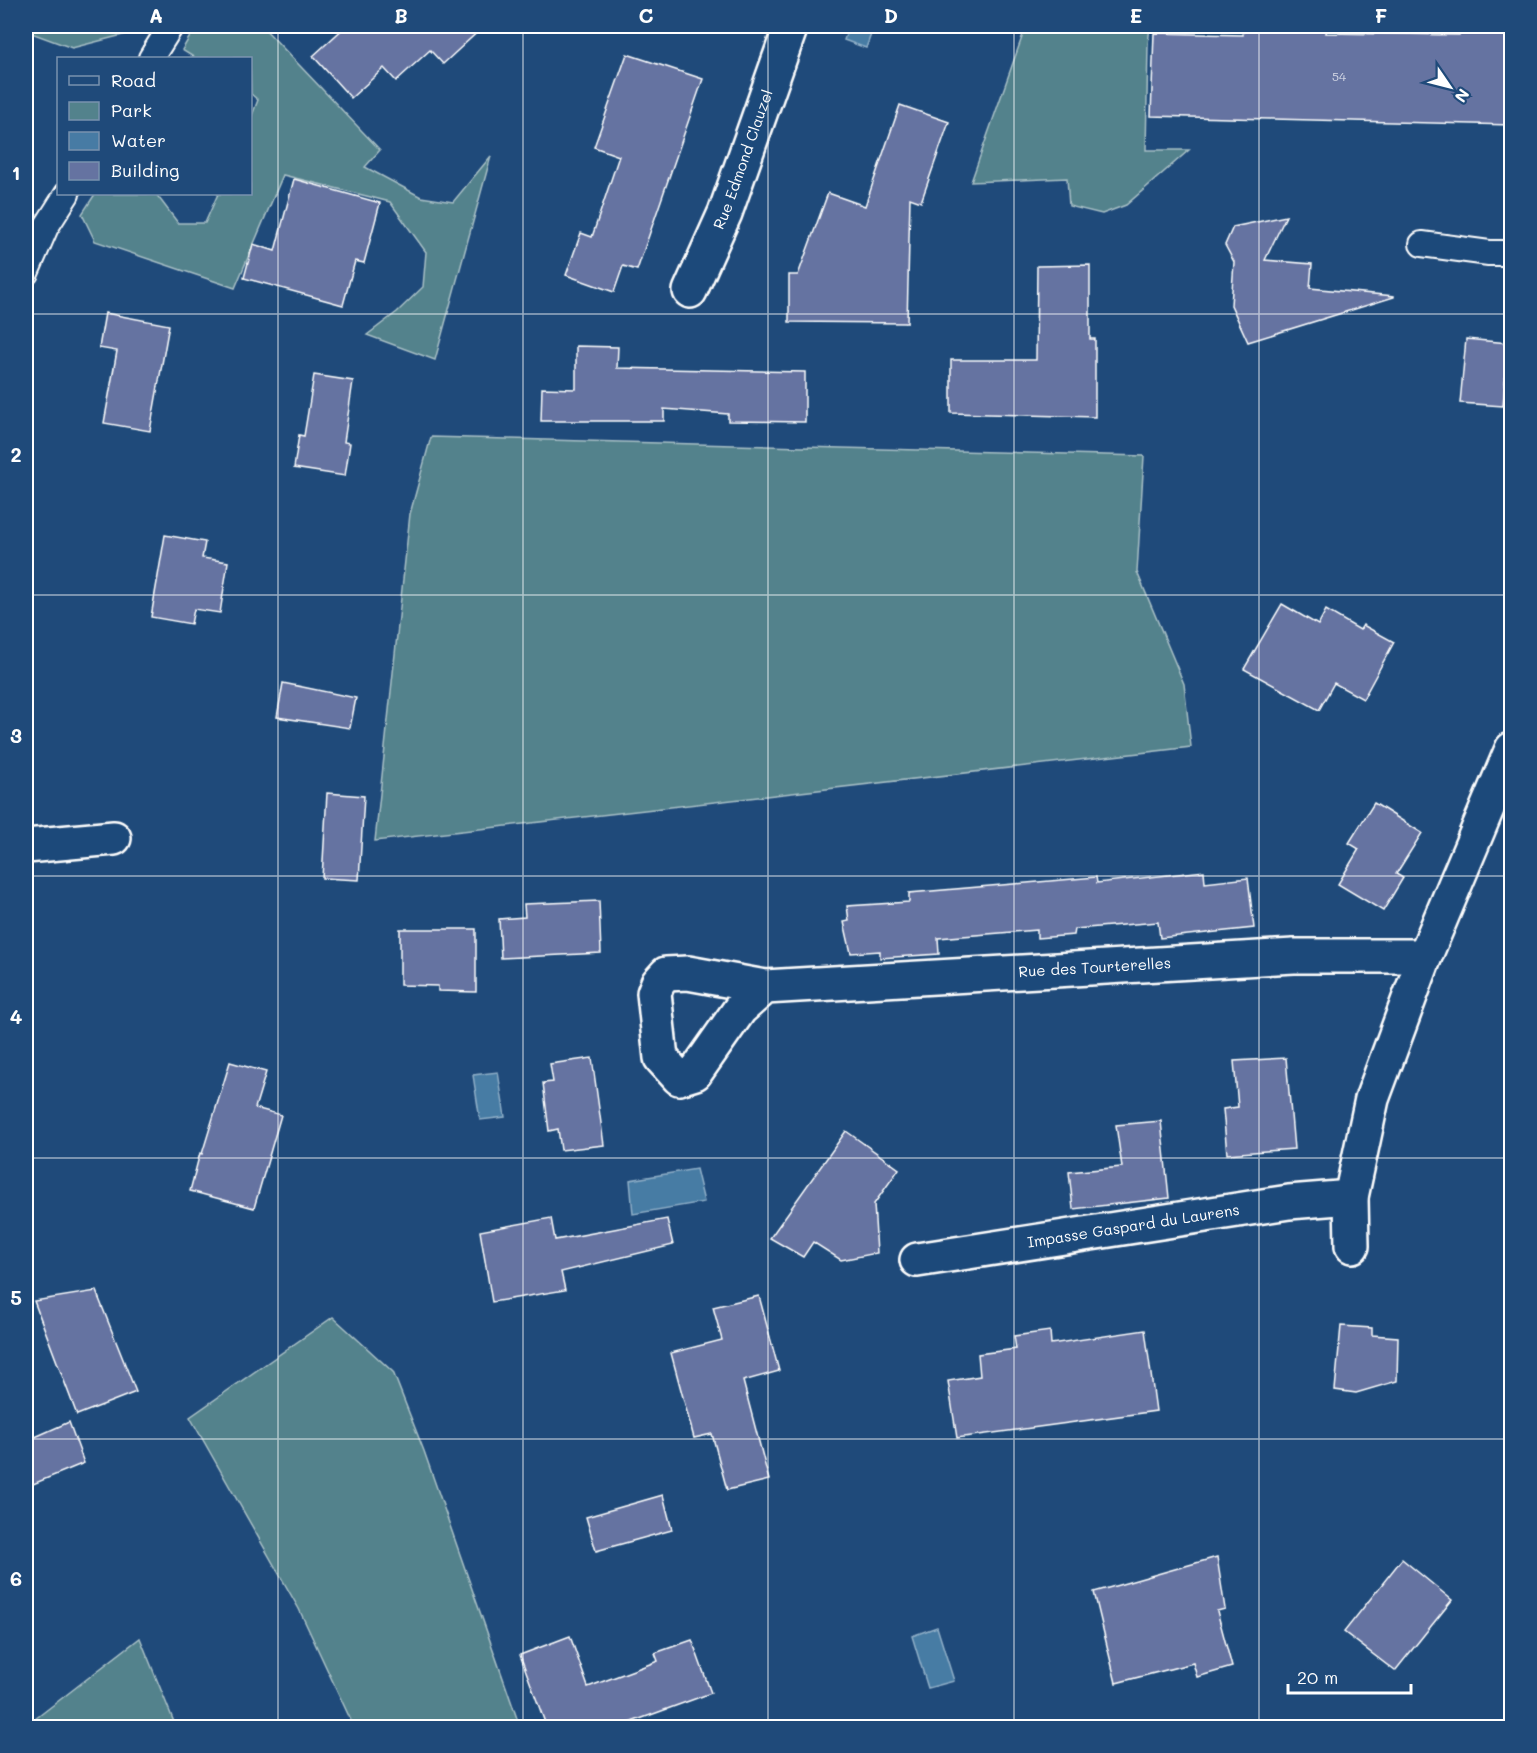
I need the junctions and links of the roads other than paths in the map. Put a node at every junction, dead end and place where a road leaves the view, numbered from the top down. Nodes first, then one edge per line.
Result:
1 (171, 26) edge
2 (791, 26) edge
3 (152, 57) edge
4 (67, 195) edge
5 (1422, 243) dead end
6 (1512, 253) edge
7 (26, 273) edge
8 (690, 291) dead end
9 (1512, 749) edge
10 (114, 838) dead end
11 (26, 846) edge
12 (1425, 956) junction
13 (765, 987) dead end
14 (1351, 1197) junction
15 (1352, 1246) dead end
16 (917, 1260) dead end

1 - 3 lane
2 - 8 street, Rue Edmond Clauzel
4 - 7 lane
5 - 6 lane
9 - 12 street
10 - 11 street
12 - 13 street, Rue des Tourterelles
12 - 14 street
14 - 15 street
14 - 16 street, Impasse Gaspard du Laurens

